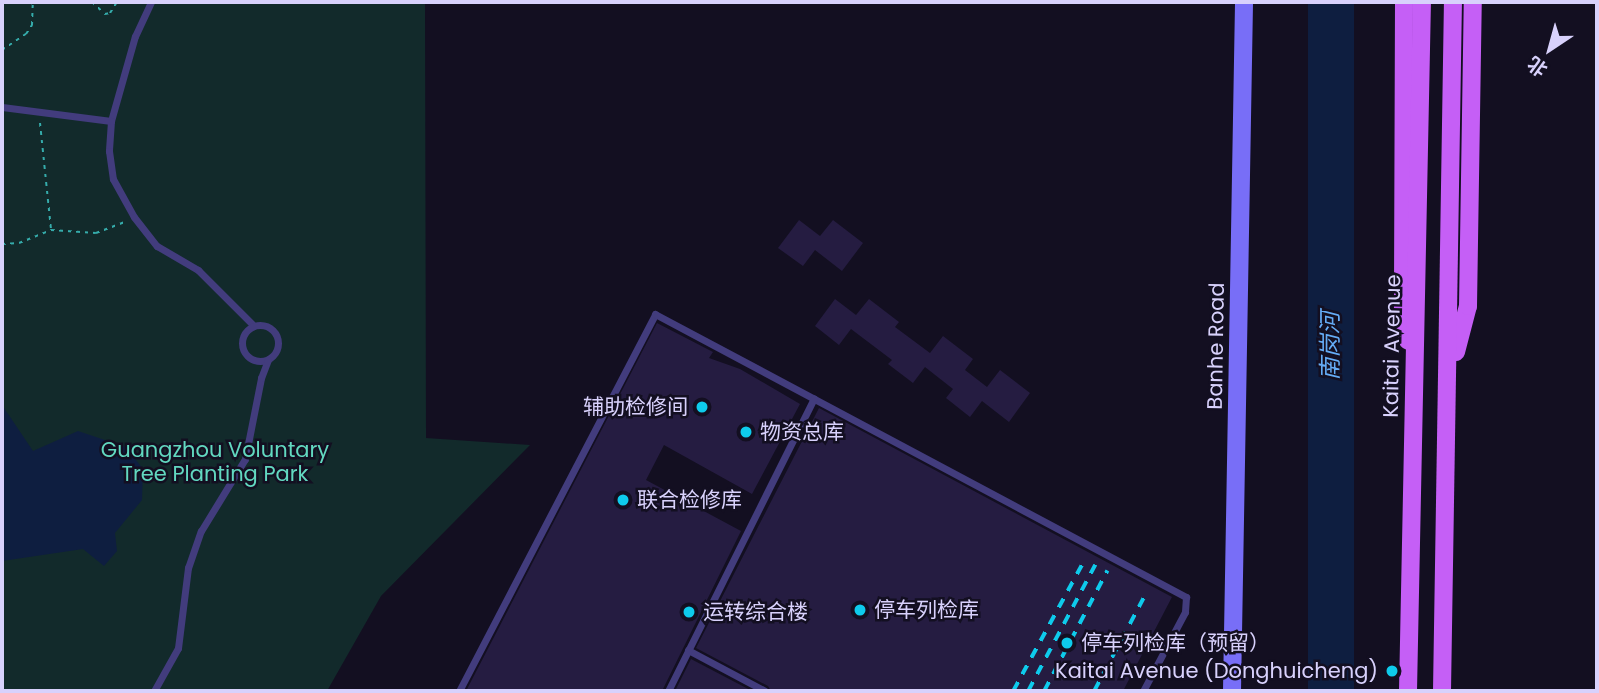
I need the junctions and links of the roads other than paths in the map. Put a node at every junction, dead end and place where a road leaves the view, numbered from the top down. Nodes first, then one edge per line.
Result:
1 (151, 2) edge
2 (1244, 2) edge
3 (1256, 2) edge
4 (1404, 2) edge
5 (1423, 2) edge
6 (1453, 2) edge
7 (1473, 2) edge
8 (2, 107) edge
9 (111, 121) junction
10 (254, 326) junction
11 (268, 360) junction
12 (1415, 376) junction
13 (1449, 382) junction
14 (814, 398) junction
15 (688, 650) junction
16 (154, 691) edge
17 (458, 691) edge
18 (668, 691) edge
19 (765, 691) edge
20 (1143, 691) edge
21 (1233, 691) edge
22 (1245, 691) edge
23 (1408, 691) edge
24 (1442, 691) edge

1 - 9 lane
2 - 21 street, Banhe Road
3 - 22 street, Banhe Road
4 - 12 main road
5 - 12 main road, Kaitai Avenue
6 - 13 main road
7 - 13 main road
8 - 9 lane
9 - 10 lane
10 - 11 lane
10 - 11 lane
11 - 16 lane
12 - 23 main road, Kaitai Avenue
13 - 24 main road
14 - 15 lane
14 - 17 lane
14 - 20 lane
15 - 18 lane
15 - 19 lane

